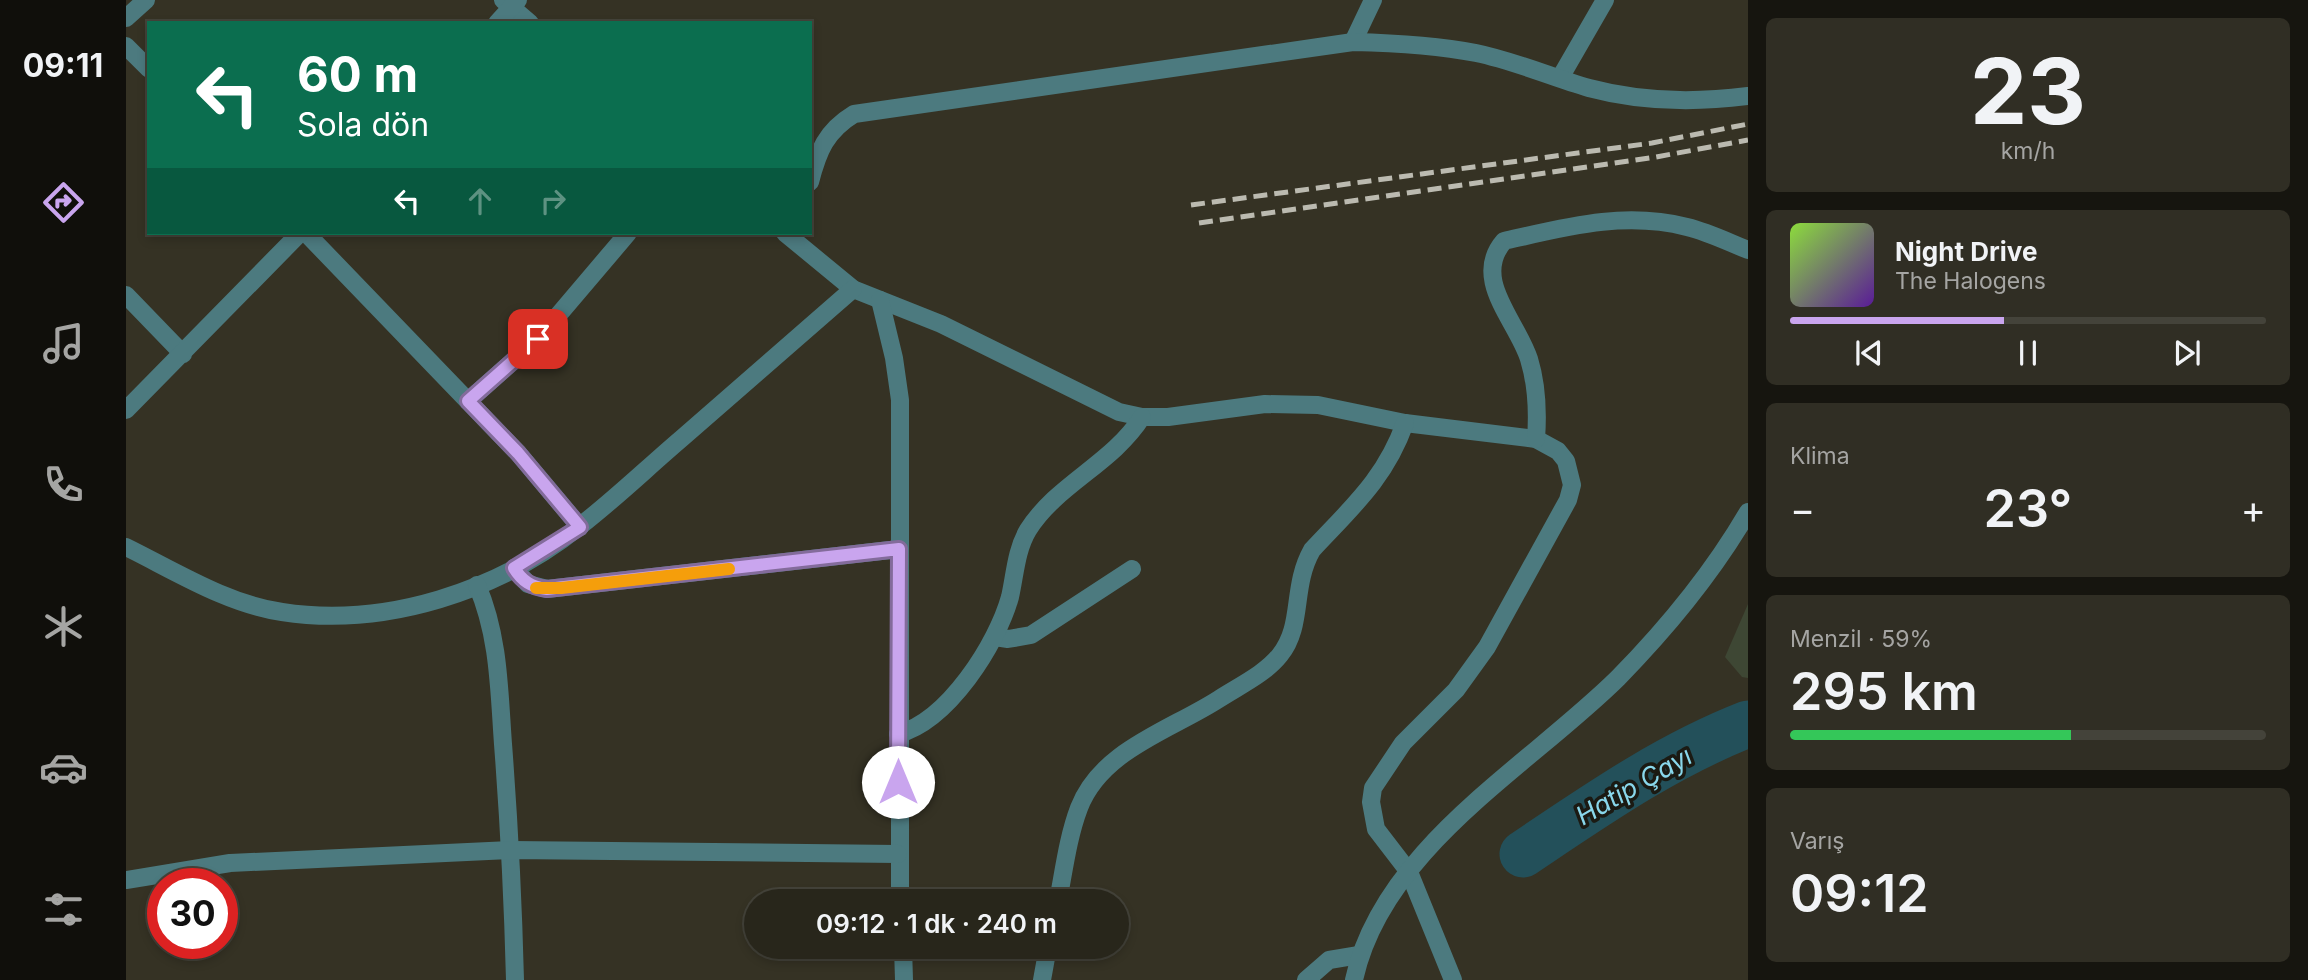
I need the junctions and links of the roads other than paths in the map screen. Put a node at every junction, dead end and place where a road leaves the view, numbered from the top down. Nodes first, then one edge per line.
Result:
1 (146, 0) edge
2 (1373, 0) edge
3 (1605, 0) edge
4 (511, 2) edge
5 (126, 18) edge
6 (498, 21) edge
7 (528, 21) edge
8 (1353, 43) junction
9 (126, 46) edge
10 (147, 67) edge
11 (1560, 78) junction
12 (1748, 96) edge
13 (812, 176) edge
14 (298, 235) edge
15 (308, 235) edge
16 (626, 235) edge
17 (787, 235) edge
18 (1748, 250) edge
19 (853, 289) junction
20 (126, 295) edge
21 (880, 300) junction
22 (183, 354) junction
23 (468, 401) junction
24 (126, 410) edge
25 (1142, 417) junction
26 (1405, 423) junction
27 (1536, 439) junction
28 (1748, 512) edge
29 (580, 527) junction
30 (126, 547) edge
31 (899, 549) junction
32 (514, 568) junction
33 (1132, 569) dead end
34 (478, 585) junction
35 (995, 637) junction
36 (898, 734) junction
37 (511, 850) junction
38 (898, 853) junction
39 (1409, 872) junction
40 (126, 880) edge
41 (900, 889) edge
42 (1060, 889) edge
43 (1359, 955) junction
44 (903, 959) edge
45 (1046, 959) edge
46 (515, 980) edge
47 (904, 980) edge
48 (1042, 980) edge
49 (1306, 980) edge
50 (1354, 980) edge
51 (1453, 980) edge

1 - 5 street
2 - 8 street
3 - 11 street
4 - 6 street
4 - 7 street
8 - 11 street
8 - 13 street
9 - 10 street
11 - 12 street
14 - 22 street
15 - 23 street
16 - 23 street
17 - 19 street
18 - 27 street
19 - 21 street
19 - 29 street
20 - 22 street
21 - 25 street
21 - 31 street
22 - 24 street
23 - 29 street
25 - 26 street
25 - 35 street
26 - 27 street
26 - 42 street
27 - 39 street
28 - 39 street
29 - 32 street
30 - 34 street
31 - 32 street
31 - 36 street
32 - 34 street
33 - 35 street
34 - 37 street
35 - 36 street
36 - 38 street
37 - 38 street
37 - 40 street
37 - 46 street
38 - 41 street
39 - 43 street
39 - 51 street
43 - 49 street
43 - 50 street
44 - 47 street
45 - 48 street

